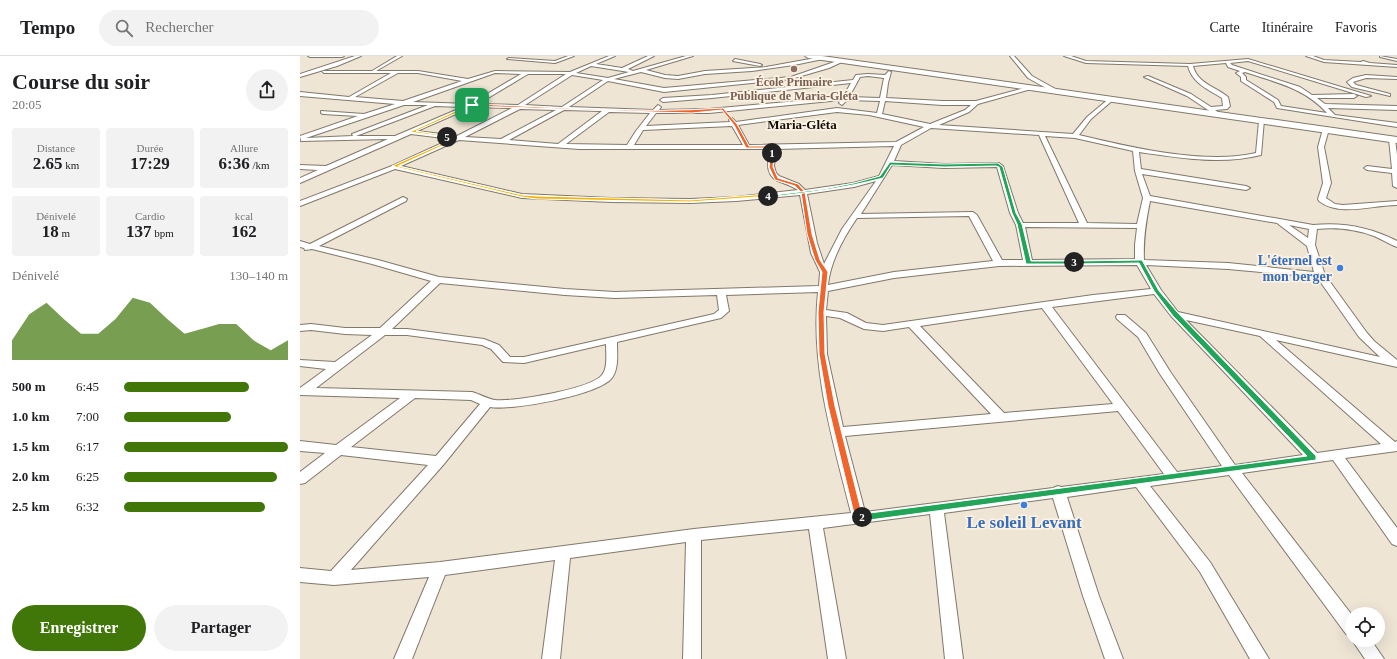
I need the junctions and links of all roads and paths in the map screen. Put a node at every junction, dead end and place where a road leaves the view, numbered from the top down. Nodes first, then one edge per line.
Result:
1 (310, 56) edge
2 (342, 56) edge
3 (359, 56) edge
4 (400, 56) edge
5 (515, 56) edge
6 (572, 56) edge
7 (613, 56) edge
8 (652, 56) edge
9 (691, 56) edge
10 (745, 56) edge
11 (808, 56) edge
12 (1012, 56) edge
13 (1066, 56) edge
14 (1121, 56) edge
15 (1233, 56) edge
16 (1308, 56) edge
17 (1382, 56) edge
18 (1350, 57) dead end
19 (821, 58) junction
20 (735, 60) junction
21 (1248, 60) junction
22 (1397, 60) edge
23 (842, 61) junction
24 (506, 62) junction
25 (1127, 63) junction
26 (1229, 64) junction
27 (1369, 64) junction
28 (591, 65) junction
29 (1190, 65) junction
30 (1397, 66) edge
31 (775, 68) junction
32 (892, 68) junction
33 (300, 69) edge
34 (622, 70) junction
35 (639, 70) junction
36 (321, 71) junction
37 (371, 71) junction
38 (1245, 71) junction
39 (397, 72) junction
40 (495, 72) junction
41 (634, 72) junction
42 (709, 72) junction
43 (527, 73) junction
44 (571, 73) junction
45 (300, 76) edge
46 (886, 77) junction
47 (1146, 77) dead end
48 (791, 78) junction
49 (1397, 78) edge
50 (607, 80) junction
51 (469, 81) junction
52 (767, 81) junction
53 (855, 81) junction
54 (300, 82) edge
55 (812, 84) junction
56 (1032, 88) junction
57 (669, 90) junction
58 (777, 90) junction
59 (1057, 92) junction
60 (300, 94) edge
61 (1313, 96) junction
62 (1368, 96) junction
63 (350, 98) junction
64 (845, 98) junction
65 (884, 99) junction
66 (1111, 99) junction
67 (663, 100) junction
68 (403, 103) junction
69 (976, 103) junction
70 (438, 104) junction
71 (472, 105) junction
72 (520, 106) junction
73 (1322, 106) junction
74 (564, 108) junction
75 (1397, 108) edge
76 (723, 109) junction
77 (607, 110) junction
78 (837, 110) junction
79 (655, 111) junction
80 (1214, 111) junction
81 (322, 112) dead end
82 (366, 115) junction
83 (879, 116) junction
84 (1333, 116) junction
85 (1262, 121) junction
86 (735, 124) junction
87 (1397, 125) edge
88 (929, 126) junction
89 (643, 128) junction
90 (1326, 129) junction
91 (412, 132) junction
92 (1041, 133) junction
93 (1075, 136) junction
94 (399, 137) junction
95 (347, 138) junction
96 (458, 138) junction
97 (300, 139) edge
98 (1394, 139) edge
99 (501, 142) junction
100 (898, 144) junction
101 (559, 146) junction
102 (630, 146) junction
103 (747, 147) junction
104 (773, 147) junction
105 (1136, 150) junction
106 (890, 163) junction
107 (394, 166) junction
108 (300, 167) edge
109 (328, 168) junction
110 (1367, 168) dead end
111 (1138, 171) junction
112 (1396, 172) edge
113 (882, 177) junction
114 (300, 180) edge
115 (1397, 186) edge
116 (1246, 188) dead end
117 (803, 192) junction
118 (1147, 198) junction
119 (403, 199) dead end
120 (300, 204) edge
121 (1395, 204) edge
122 (855, 216) junction
123 (1279, 222) junction
124 (1020, 224) junction
125 (1084, 226) junction
126 (1141, 226) junction
127 (1313, 227) junction
128 (300, 244) edge
129 (1397, 244) edge
130 (1312, 245) junction
131 (310, 247) junction
132 (300, 252) edge
133 (1140, 262) junction
134 (999, 263) junction
135 (1028, 263) junction
136 (825, 272) junction
137 (1320, 275) junction
138 (438, 280) junction
139 (822, 289) junction
140 (1157, 291) junction
141 (721, 292) junction
142 (1045, 305) junction
143 (821, 312) junction
144 (1175, 314) junction
145 (1121, 317) dead end
146 (912, 324) junction
147 (300, 328) edge
148 (383, 331) junction
149 (1260, 333) junction
150 (612, 340) junction
151 (300, 362) edge
152 (1396, 365) edge
153 (337, 366) junction
154 (303, 393) edge
155 (411, 395) junction
156 (487, 402) junction
157 (1121, 407) junction
158 (1001, 418) junction
159 (838, 432) junction
160 (300, 446) edge
161 (1395, 446) edge
162 (338, 451) junction
163 (1336, 455) junction
164 (1314, 458) junction
165 (439, 461) junction
166 (1232, 470) junction
167 (1173, 476) junction
168 (300, 479) edge
169 (1139, 481) junction
170 (1058, 492) junction
171 (936, 508) junction
172 (859, 518) junction
173 (816, 523) junction
174 (694, 535) junction
175 (1397, 540) edge
176 (563, 554) junction
177 (440, 569) junction
178 (300, 575) edge
179 (334, 578) junction
180 (1345, 619) edge
181 (1366, 647) edge
182 (403, 659) edge
183 (551, 659) edge
184 (692, 659) edge
185 (837, 659) edge
186 (954, 659) edge
187 (1114, 659) edge
188 (1260, 659) edge
189 (1375, 659) edge

1 - 2 street
3 - 36 street
4 - 37 street
5 - 24 street
6 - 24 street
7 - 28 street
8 - 34 street
9 - 35 street
10 - 20 street
11 - 19 street
12 - 59 street
13 - 25 street
14 - 25 street
15 - 21 street
16 - 27 street
17 - 22 street
18 - 27 street
19 - 23 street
19 - 31 street
20 - 31 street
20 - 42 street
21 - 26 street
21 - 62 street
23 - 32 street
23 - 48 street
24 - 40 street
25 - 29 street
26 - 29 street
26 - 38 street
27 - 30 street
28 - 34 street
28 - 44 street
29 - 80 street
31 - 42 street
31 - 48 street
32 - 46 street
32 - 56 street
33 - 36 street
34 - 41 street
35 - 41 street
35 - 42 street
36 - 37 street
36 - 45 street
36 - 54 street
37 - 39 street
38 - 61 street
38 - 84 street
39 - 51 street
39 - 63 street
40 - 43 street
40 - 51 street
41 - 50 street
43 - 44 street
43 - 71 street
44 - 50 street
44 - 72 street
46 - 53 street
46 - 65 street
47 - 80 street
48 - 52 street
48 - 55 street
49 - 62 street
50 - 57 street
50 - 74 street
51 - 68 street
52 - 57 street
52 - 58 street
53 - 55 street
53 - 64 street
55 - 58 street
56 - 59 street
56 - 69 street
57 - 67 street
58 - 67 street
59 - 66 street
60 - 63 street
61 - 62 street
61 - 73 street
63 - 68 street
64 - 65 street
64 - 76 street
64 - 78 street
65 - 69 street
65 - 83 street
66 - 80 street
66 - 93 street
67 - 79 street
68 - 70 street
68 - 82 street
69 - 88 street
70 - 71 street
70 - 95 street
71 - 72 street
71 - 91 street
72 - 74 street
72 - 96 street
73 - 75 street
73 - 84 street
74 - 77 street
74 - 99 street
76 - 79 street
76 - 86 street
77 - 79 street
77 - 101 street
78 - 83 street
78 - 86 street
79 - 89 street
80 - 85 street
81 - 82 street
82 - 97 street
83 - 88 street
84 - 87 street
85 - 90 street
85 - 105 street
86 - 89 street
86 - 103 street
88 - 92 street
88 - 100 street
89 - 102 street
90 - 98 street
90 - 121 street
91 - 94 street
91 - 96 street
92 - 93 street
92 - 125 street
93 - 105 street
94 - 95 street
94 - 109 street
95 - 97 street
96 - 99 street
96 - 107 street
98 - 112 street
99 - 101 street
100 - 104 street
100 - 106 street
101 - 102 street
102 - 103 street
103 - 104 street
104 - 117 street
105 - 111 street
106 - 113 street
106 - 124 street
107 - 117 street
107 - 120 street
108 - 109 street
109 - 114 street
110 - 112 street
111 - 116 street
111 - 118 street
112 - 115 street
113 - 117 street
113 - 122 street
117 - 136 street
118 - 123 street
118 - 126 street
119 - 131 street
122 - 134 street
122 - 136 street
123 - 127 street
123 - 130 street
124 - 125 street
124 - 135 street
125 - 126 street
126 - 133 street
127 - 129 street
127 - 130 street
128 - 131 street
130 - 137 street
131 - 132 street
131 - 138 street
133 - 135 street
133 - 137 street
133 - 140 street
134 - 135 street
134 - 139 street
136 - 139 street
137 - 152 street
138 - 141 street
138 - 148 street
139 - 141 street
139 - 143 street
140 - 142 street
140 - 144 street
141 - 150 street
142 - 146 street
142 - 157 street
143 - 146 street
143 - 159 street
144 - 149 street
144 - 164 street
145 - 166 street
146 - 158 street
147 - 148 street
148 - 150 street
148 - 153 street
149 - 152 street
149 - 161 street
150 - 156 street
151 - 153 street
153 - 154 street
154 - 155 street
155 - 156 street
155 - 162 street
156 - 165 street
157 - 158 street
157 - 167 street
158 - 159 street
159 - 172 street
160 - 162 street
161 - 163 street
162 - 165 street
162 - 168 street
163 - 164 street
163 - 175 street
164 - 166 street
165 - 179 street
166 - 167 street
166 - 180 street
167 - 169 street
169 - 170 street
169 - 188 street
170 - 171 street
170 - 187 street
171 - 172 street
171 - 186 street
172 - 173 street
173 - 174 street
173 - 185 street
174 - 176 street
174 - 184 street
176 - 177 street
176 - 183 street
177 - 179 street
177 - 182 street
178 - 179 street
181 - 189 street

